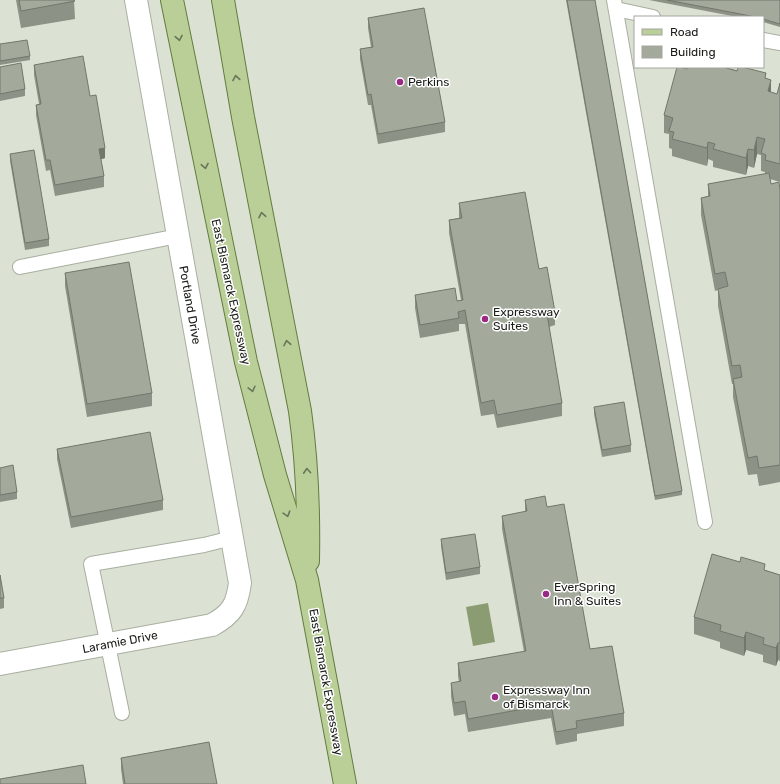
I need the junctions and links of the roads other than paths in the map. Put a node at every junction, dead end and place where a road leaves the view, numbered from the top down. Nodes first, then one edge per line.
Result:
1 (136, 0) edge
2 (172, 0) edge
3 (222, 0) edge
4 (615, 5) edge
5 (650, 16) edge
6 (764, 40) edge
7 (780, 43) edge
8 (178, 236) junction
9 (20, 267) dead end
10 (705, 522) dead end
11 (232, 538) junction
12 (307, 580) junction
13 (233, 608) joint
14 (109, 645) junction
15 (0, 664) edge
16 (122, 713) dead end
17 (345, 784) edge

1 - 8 street, Portland Drive
2 -> 12 main road, East Bismarck Expressway
12 -> 3 main road, East Bismarck Expressway
4 - 5 lane
4 - 10 lane
6 - 7 lane
8 - 9 lane
8 - 11 street, Portland Drive
11 - 13 street, Portland Drive
11 - 14 lane
12 - 17 main road, East Bismarck Expressway
13 - 14 street, Laramie Drive
14 - 15 street, Laramie Drive
14 - 16 lane

